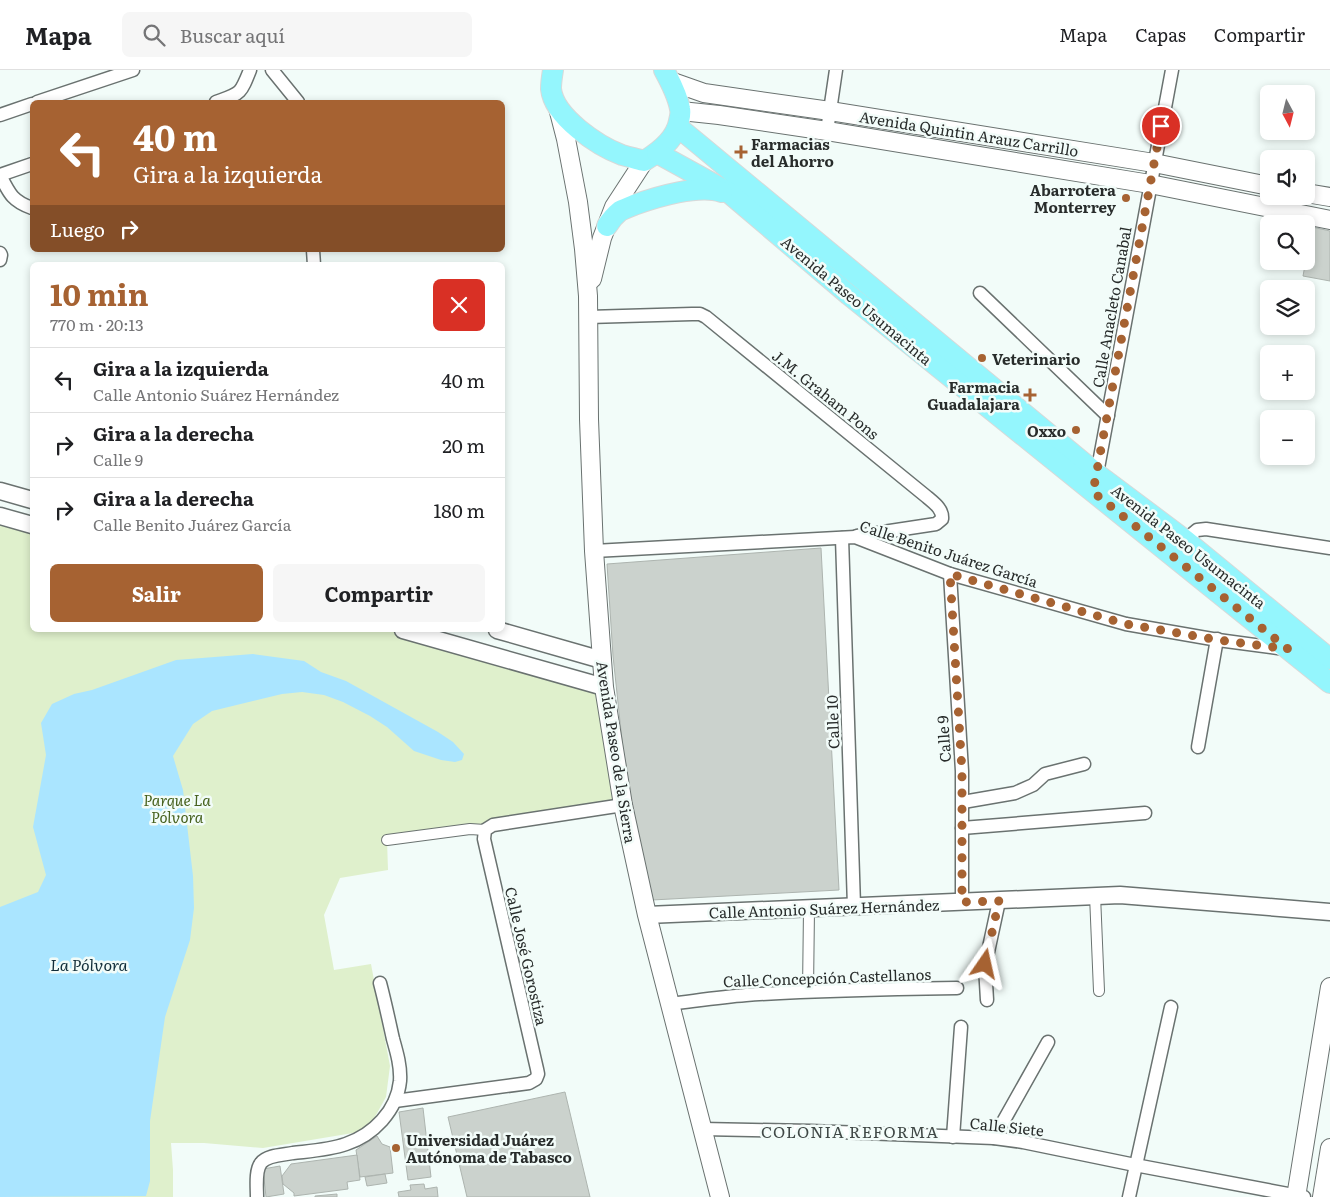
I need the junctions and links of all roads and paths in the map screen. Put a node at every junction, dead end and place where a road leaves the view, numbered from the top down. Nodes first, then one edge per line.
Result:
1 (250, 70) edge
2 (272, 70) edge
3 (541, 70) edge
4 (553, 70) edge
5 (836, 70) edge
6 (1172, 70) edge
7 (127, 71) edge
8 (667, 75) edge
9 (66, 98) edge
10 (239, 98) edge
11 (555, 99) junction
12 (52, 100) edge
13 (296, 100) edge
14 (30, 105) edge
15 (830, 111) junction
16 (0, 115) edge
17 (679, 119) junction
18 (828, 131) junction
19 (650, 157) junction
20 (1154, 163) junction
21 (30, 165) edge
22 (0, 175) edge
23 (1150, 184) junction
24 (1260, 184) edge
25 (1315, 194) edge
26 (732, 196) junction
27 (1330, 197) edge
28 (30, 207) edge
29 (1330, 220) edge
30 (606, 226) junction
31 (0, 253) edge
32 (0, 260) edge
33 (980, 293) dead end
34 (588, 296) junction
35 (588, 317) junction
36 (1108, 416) junction
37 (1095, 483) junction
38 (0, 491) edge
39 (30, 499) edge
40 (0, 516) edge
41 (30, 525) edge
42 (855, 537) junction
43 (842, 538) junction
44 (1185, 540) junction
45 (1330, 548) edge
46 (594, 551) junction
47 (950, 574) junction
48 (410, 632) edge
49 (504, 632) edge
50 (1218, 639) junction
51 (1288, 649) junction
52 (1330, 659) edge
53 (602, 660) junction
54 (1330, 683) edge
55 (604, 687) junction
56 (1198, 746) dead end
57 (1084, 764) dead end
58 (963, 802) junction
59 (623, 805) junction
60 (1145, 813) dead end
61 (962, 828) junction
62 (485, 830) junction
63 (387, 840) dead end
64 (1096, 895) junction
65 (999, 901) junction
66 (962, 902) junction
67 (854, 906) junction
68 (809, 909) junction
69 (1330, 912) edge
70 (647, 915) junction
71 (380, 983) dead end
72 (1330, 987) edge
73 (957, 988) dead end
74 (808, 991) junction
75 (1099, 991) dead end
76 (987, 1000) dead end
77 (670, 1004) junction
78 (1171, 1007) dead end
79 (961, 1027) dead end
80 (1048, 1042) dead end
81 (395, 1101) junction
82 (702, 1129) junction
83 (953, 1137) junction
84 (994, 1138) junction
85 (1330, 1148) edge
86 (1135, 1166) junction
87 (1299, 1196) edge
88 (256, 1197) edge
89 (720, 1197) edge
90 (1129, 1197) edge
91 (1322, 1197) edge

1 - 10 street
2 - 13 street
3 - 11 main road
4 - 11 main road
5 - 15 street
6 - 20 street, Calle Anacleto Canabal
7 - 9 street
8 - 15 main road, Avenida Quintin Arauz Carrillo
8 - 17 main road
9 - 12 street
11 - 19 main road, Avenida Paseo Usumacinta
11 - 34 main road, Avenida Paseo de la Sierra
14 - 16 street
15 - 18 street
15 - 20 main road, Avenida Quintin Arauz Carrillo
17 - 18 main road, Avenida Quintin Arauz Carrillo
17 - 19 main road
17 - 37 main road, Avenida Paseo Usumacinta
18 - 23 main road, Avenida Quintin Arauz Carrillo
19 - 26 main road, Avenida Paseo Usumacinta
19 - 30 main road, Avenida Paseo de la Sierra
20 - 23 street, Calle Anacleto Canabal
20 - 24 main road, Avenida Quintin Arauz Carrillo
21 - 22 street
22 - 28 street
23 - 29 main road, Avenida Quintin Arauz Carrillo
23 - 36 street, Calle Anacleto Canabal
25 - 27 main road
26 - 30 main road
26 - 37 main road, Avenida Paseo Usumacinta
30 - 34 main road, Avenida Paseo de la Sierra
31 - 32 street
33 - 36 street
34 - 35 main road, Avenida Paseo de la Sierra
35 - 42 street, J.M. Graham Pons
35 - 46 main road, Avenida Paseo de la Sierra
36 - 37 street, Calle Anacleto Canabal
37 - 44 main road, Avenida Paseo Usumacinta
37 - 51 main road, Avenida Paseo Usumacinta
38 - 39 street
40 - 41 street
42 - 43 street, Calle Benito Juárez García
42 - 47 street, Calle Benito Juárez García
43 - 46 street, Calle Benito Juárez García
43 - 67 street, Calle 10
44 - 45 street
44 - 52 main road, Avenida Paseo Usumacinta
46 - 53 main road, Avenida Paseo de la Sierra
47 - 50 street, Calle Benito Juárez García
47 - 58 street, Calle 9
48 - 55 street
49 - 53 street
50 - 51 street, Calle Benito Juárez García
50 - 56 street
51 - 54 main road, Avenida Paseo Usumacinta
53 - 55 main road, Avenida Paseo de la Sierra
55 - 59 main road, Avenida Paseo de la Sierra
57 - 58 street
58 - 61 street, Calle 9
59 - 62 street
59 - 70 main road, Avenida Paseo de la Sierra
60 - 61 street
61 - 66 street, Calle 9
62 - 63 street
62 - 81 street, Calle José Gorostiza
64 - 65 street, Calle Antonio Suárez Hernández
64 - 69 street, Calle Antonio Suárez Hernández
64 - 75 street
65 - 66 street, Calle Antonio Suárez Hernández
65 - 76 street
66 - 67 street, Calle Antonio Suárez Hernández
67 - 68 street, Calle Antonio Suárez Hernández
68 - 70 street, Calle Antonio Suárez Hernández
68 - 74 street
70 - 77 main road, Avenida Paseo de la Sierra
71 - 81 street
72 - 87 main road
73 - 74 street, Calle Concepción Castellanos
74 - 77 street, Calle Concepción Castellanos
77 - 82 main road, Avenida Paseo de la Sierra
78 - 86 street
79 - 83 street
80 - 84 street
81 - 88 street
82 - 83 street, Calle Siete
82 - 89 main road, Avenida Paseo de la Sierra
83 - 84 street, Calle Siete
84 - 86 street, Calle Siete
85 - 91 main road
86 - 87 street, Calle Siete
86 - 90 street

